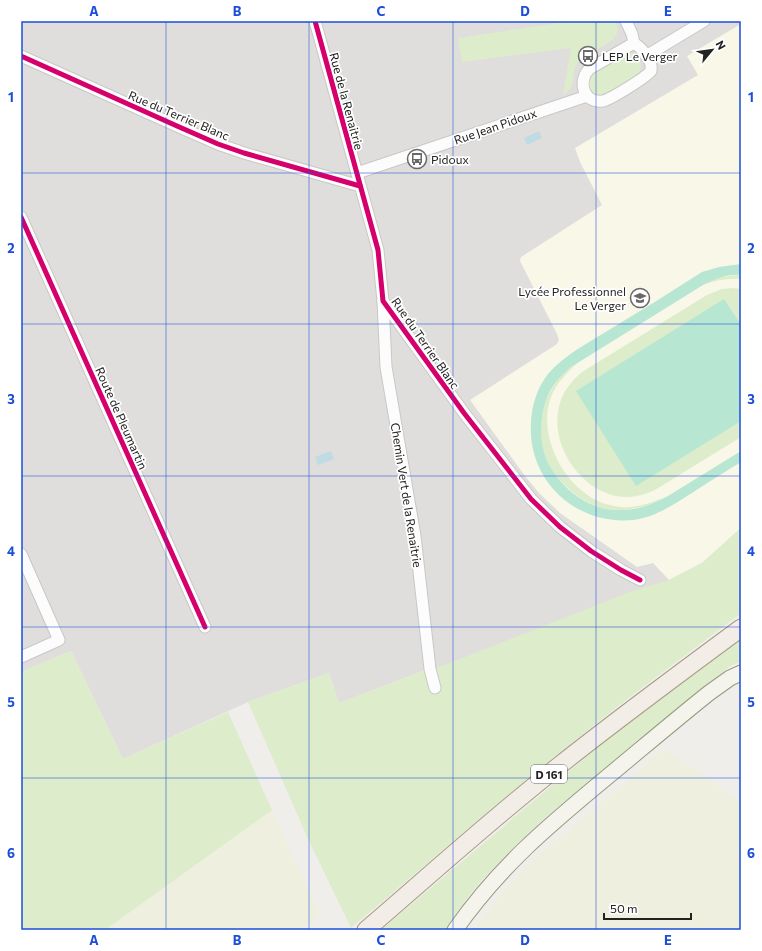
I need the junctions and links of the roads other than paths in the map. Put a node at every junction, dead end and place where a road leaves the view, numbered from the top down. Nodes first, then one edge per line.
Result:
1 (315, 21) edge
2 (626, 21) edge
3 (704, 21) edge
4 (634, 43) junction
5 (21, 56) edge
6 (646, 56) junction
7 (587, 96) junction
8 (356, 173) junction
9 (360, 186) junction
10 (21, 217) edge
11 (383, 301) junction
12 (21, 554) edge
13 (640, 580) dead end
14 (205, 627) dead end
15 (741, 628) edge
16 (21, 657) edge
17 (741, 673) edge
18 (435, 688) dead end
19 (366, 930) edge
20 (455, 930) edge

1 - 8 street, Rue de la Renaitrie
2 - 4 street
3 - 6 street
4 - 6 street
4 - 7 street
5 - 9 street, Rue du Terrier Blanc
6 - 7 street
7 - 8 street, Rue Jean Pidoux
8 - 9 street, Rue de la Renaitrie
9 - 11 street, Rue du Terrier Blanc
10 - 14 street, Route de Pleumartin
11 - 13 street, Rue du Terrier Blanc
11 - 18 street, Chemin Vert de la Renaitrie
12 - 16 street
15 - 19 main road, D 161
17 - 20 main road

